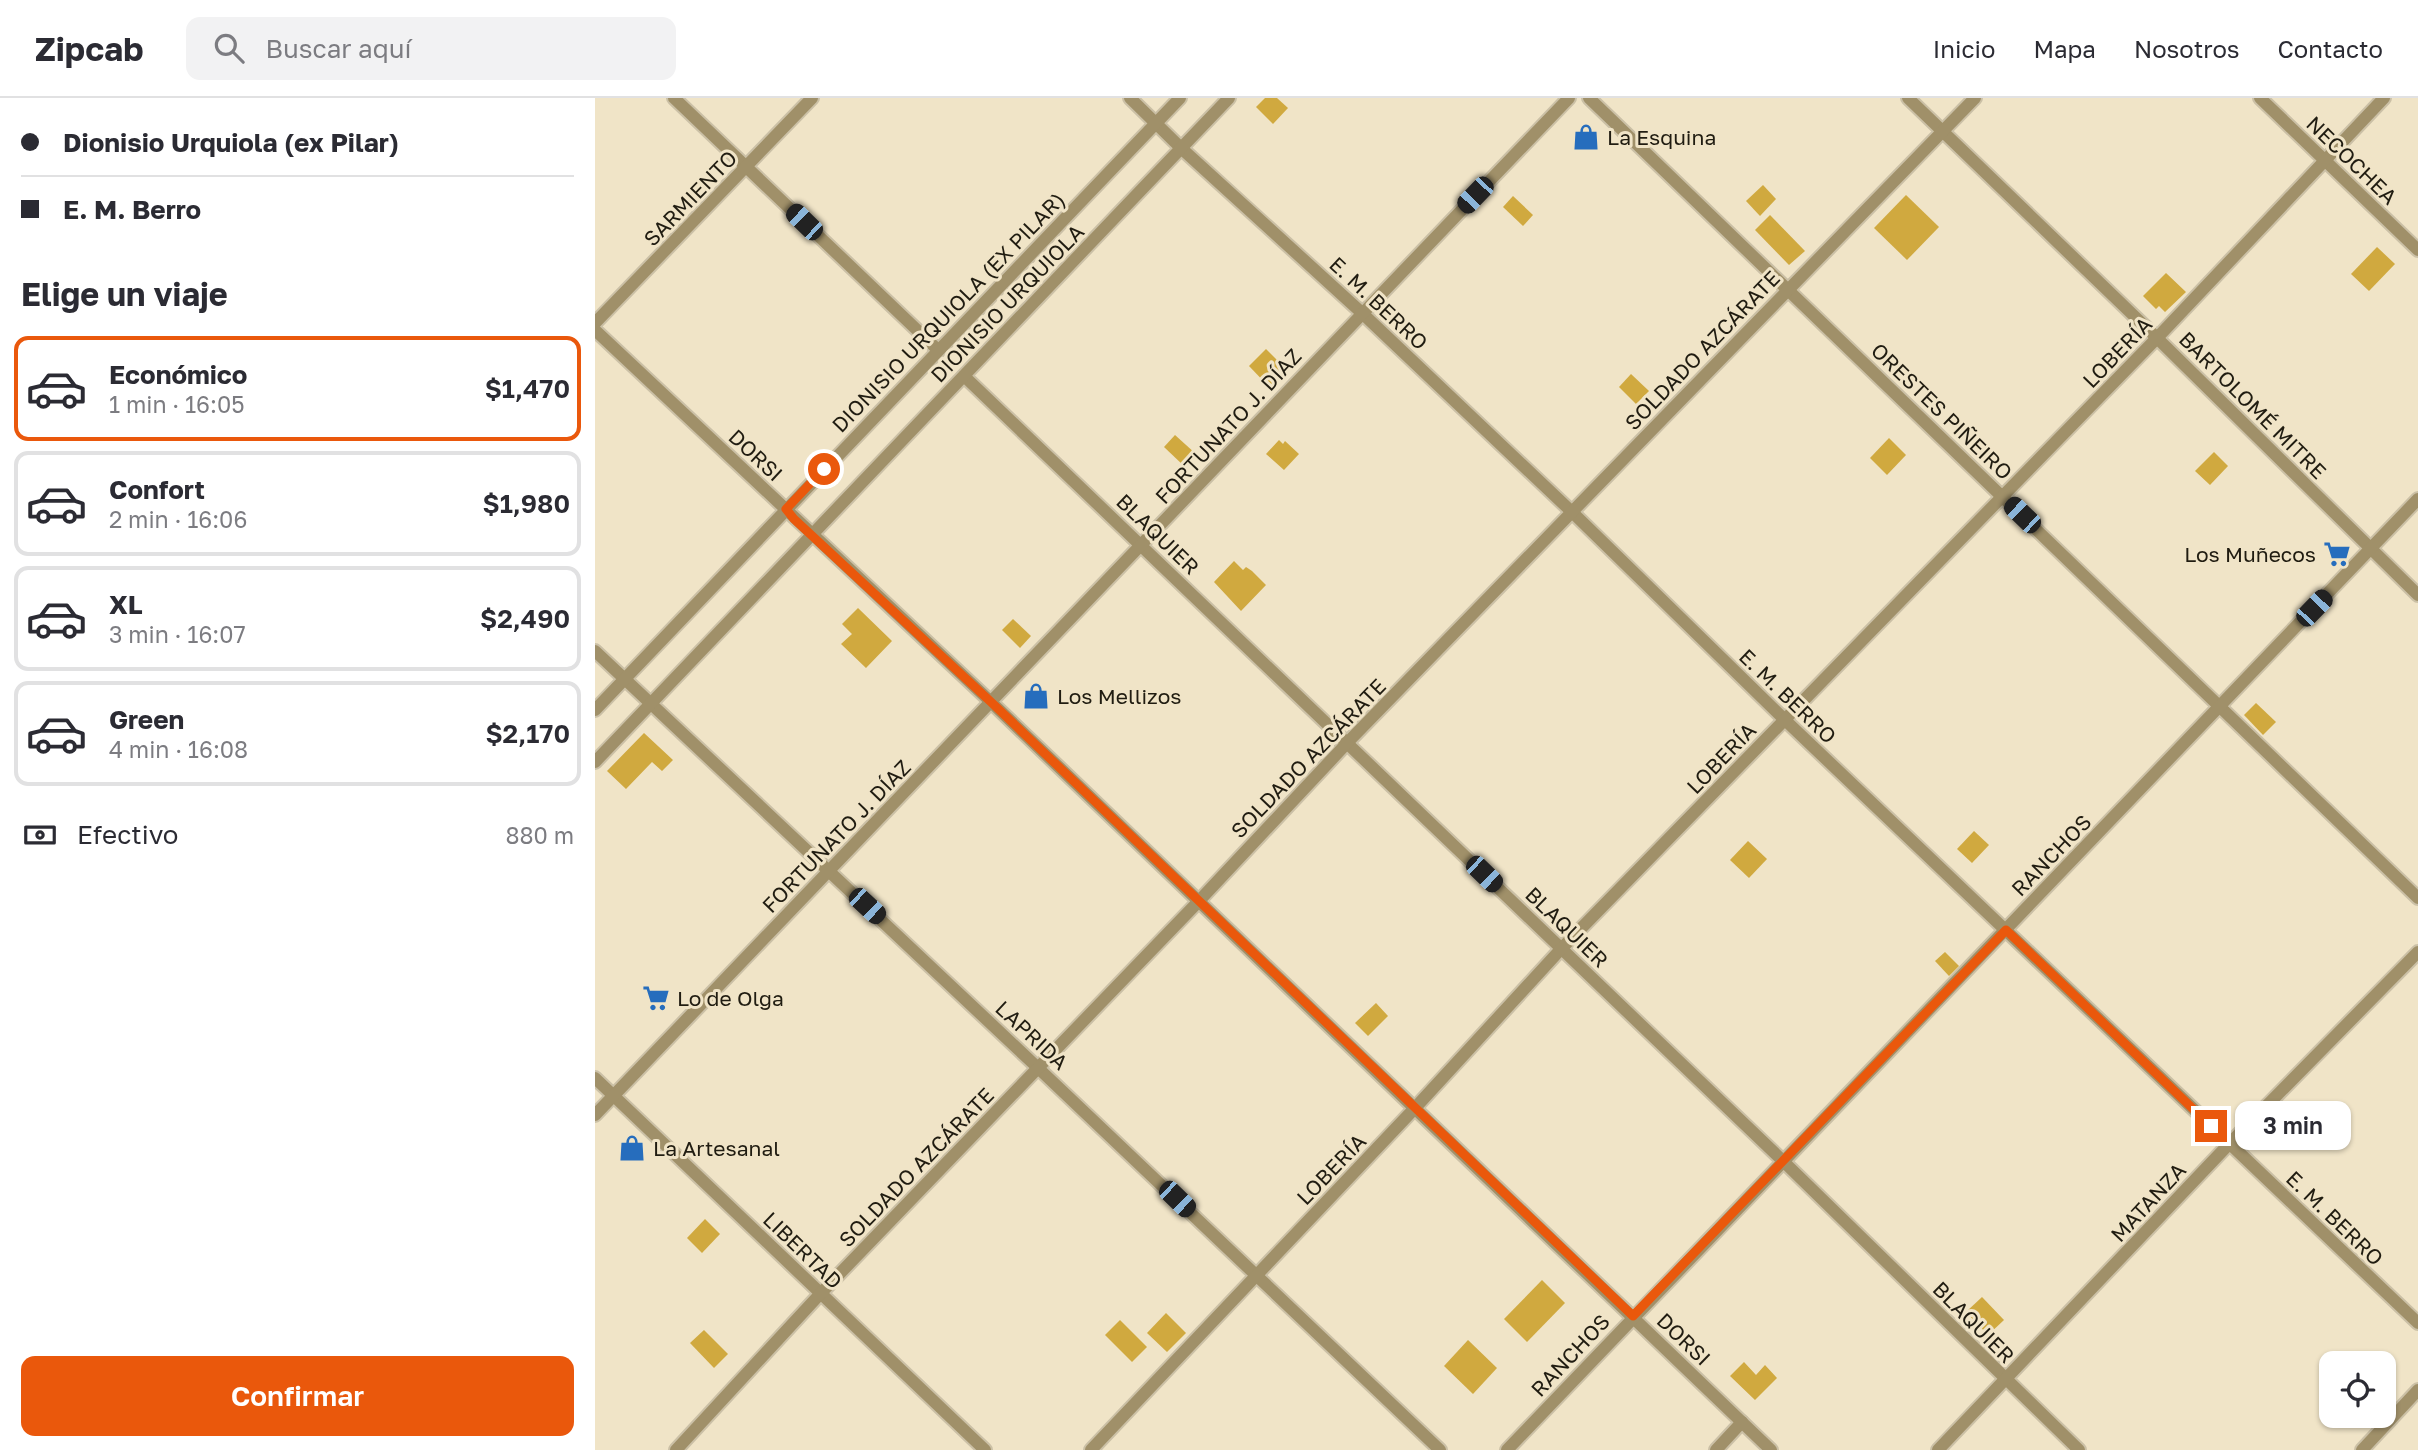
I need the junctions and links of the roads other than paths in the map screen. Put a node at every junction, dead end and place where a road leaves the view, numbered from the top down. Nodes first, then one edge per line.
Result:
1 (674, 98) edge
2 (812, 98) edge
3 (1130, 98) edge
4 (1180, 98) edge
5 (1229, 98) edge
6 (1569, 98) edge
7 (1589, 98) edge
8 (1908, 98) edge
9 (1975, 98) edge
10 (2260, 98) edge
11 (2384, 98) edge
12 (1156, 123) junction
13 (1942, 132) junction
14 (1181, 148) junction
15 (2325, 161) junction
16 (746, 167) junction
17 (2418, 250) edge
18 (1788, 289) junction
19 (1362, 313) junction
20 (595, 323) edge
21 (595, 330) edge
22 (2157, 338) junction
23 (938, 351) junction
24 (964, 376) junction
25 (2002, 495) junction
26 (2418, 499) edge
27 (786, 509) junction
28 (1572, 512) junction
29 (813, 536) junction
30 (1142, 545) junction
31 (2371, 549) junction
32 (2418, 595) edge
33 (595, 652) edge
34 (625, 680) junction
35 (991, 702) junction
36 (651, 704) junction
37 (2220, 707) junction
38 (595, 710) edge
39 (1785, 720) junction
40 (1348, 742) junction
41 (595, 762) edge
42 (829, 871) junction
43 (2418, 898) edge
44 (1198, 902) junction
45 (2006, 930) junction
46 (1561, 949) junction
47 (2418, 952) edge
48 (1037, 1067) junction
49 (595, 1078) edge
50 (614, 1095) junction
51 (1415, 1108) junction
52 (595, 1115) edge
53 (2229, 1144) junction
54 (1784, 1162) junction
55 (1256, 1275) junction
56 (821, 1293) junction
57 (1633, 1316) junction
58 (2418, 1323) edge
59 (2006, 1381) junction
60 (2418, 1390) edge
61 (1742, 1422) junction
62 (676, 1450) edge
63 (985, 1450) edge
64 (1091, 1450) edge
65 (1440, 1450) edge
66 (1507, 1450) edge
67 (1716, 1450) edge
68 (1772, 1450) edge
69 (1938, 1450) edge
70 (2079, 1450) edge
71 (2362, 1450) edge

1 - 16 street
2 - 16 street, SARMIENTO
3 - 12 street, E. M. BERRO
4 - 12 street
5 - 14 street, DIONISIO URQUIOLA
6 - 19 street, FORTUNATO J. DÍAZ
7 - 18 street, ORESTES PIÑEIRO
8 - 13 street, BARTOLOMÉ MITRE
9 - 13 street, SOLDADO AZCÁRATE
10 - 15 street, NECOCHEA
11 - 15 street, LOBERÍA
12 - 14 street, E. M. BERRO
12 - 23 street, DIONISIO URQUIOLA (EX PILAR)
13 - 18 street, SOLDADO AZCÁRATE
13 - 22 street, BARTOLOMÉ MITRE
14 - 19 street, E. M. BERRO
14 - 24 street, DIONISIO URQUIOLA
15 - 17 street, NECOCHEA
15 - 22 street, LOBERÍA
16 - 20 street, SARMIENTO
16 - 23 street
18 - 25 street, ORESTES PIÑEIRO
18 - 28 street, SOLDADO AZCÁRATE
19 - 28 street, E. M. BERRO
19 - 30 street, FORTUNATO J. DÍAZ
21 - 27 street, DORSI
22 - 25 street, LOBERÍA
22 - 31 street, BARTOLOMÉ MITRE
23 - 27 street, DIONISIO URQUIOLA (EX PILAR)
24 - 29 street, DIONISIO URQUIOLA
24 - 30 street, BLAQUIER
25 - 37 street, ORESTES PIÑEIRO
25 - 39 street, LOBERÍA
26 - 31 street, RANCHOS
27 - 29 street, DORSI
27 - 34 street, DIONISIO URQUIOLA (EX PILAR)
28 - 39 street, E. M. BERRO
28 - 40 street, SOLDADO AZCÁRATE
29 - 35 street, DORSI
29 - 36 street
30 - 35 street, FORTUNATO J. DÍAZ
30 - 40 street, BLAQUIER
31 - 32 street, BARTOLOMÉ MITRE
31 - 37 street, RANCHOS
33 - 34 street, LAPRIDA
34 - 36 street, LAPRIDA
34 - 38 street, DIONISIO URQUIOLA (EX PILAR)
35 - 42 street, FORTUNATO J. DÍAZ
35 - 44 street, DORSI
36 - 41 street
36 - 42 street, LAPRIDA
37 - 43 street, ORESTES PIÑEIRO
37 - 45 street, RANCHOS
39 - 45 street, E. M. BERRO
39 - 46 street, LOBERÍA
40 - 44 street, SOLDADO AZCÁRATE
40 - 46 street, BLAQUIER
42 - 48 street, LAPRIDA
42 - 50 street, FORTUNATO J. DÍAZ
44 - 48 street, SOLDADO AZCÁRATE
44 - 51 street, DORSI
45 - 53 street, E. M. BERRO
45 - 54 street, RANCHOS
46 - 51 street, LOBERÍA
46 - 54 street, BLAQUIER
47 - 53 street, MATANZA
48 - 55 street, LAPRIDA
48 - 56 street, SOLDADO AZCÁRATE
49 - 50 street, LIBERTAD
50 - 52 street, FORTUNATO J. DÍAZ
50 - 56 street, LIBERTAD
51 - 55 street, LOBERÍA
51 - 57 street, DORSI
53 - 58 street, E. M. BERRO
53 - 59 street, MATANZA
54 - 57 street, RANCHOS
54 - 59 street, BLAQUIER
55 - 64 street, LOBERÍA
55 - 65 street, LAPRIDA
56 - 62 street, SOLDADO AZCÁRATE
56 - 63 street, LIBERTAD
57 - 61 street, DORSI
57 - 66 street, RANCHOS
59 - 69 street, MATANZA
59 - 70 street, BLAQUIER
60 - 71 street
61 - 67 street
61 - 68 street, DORSI

